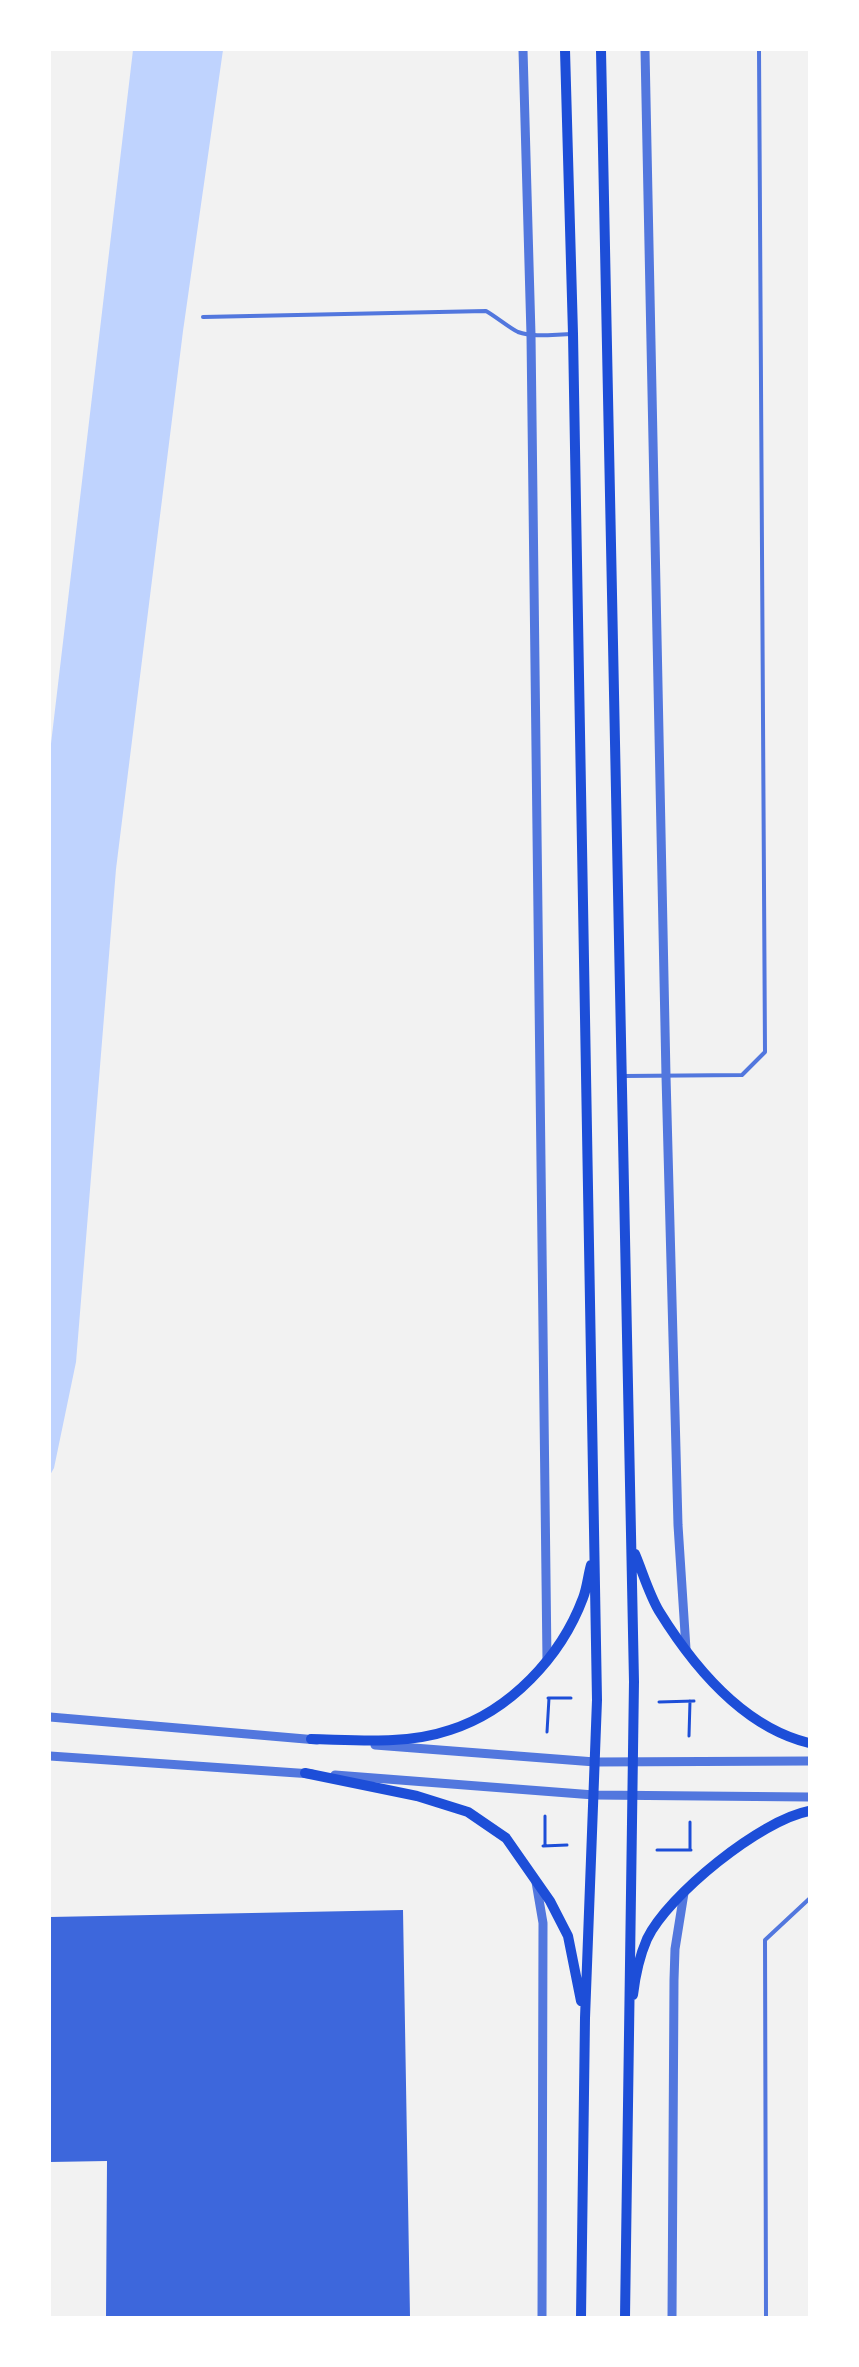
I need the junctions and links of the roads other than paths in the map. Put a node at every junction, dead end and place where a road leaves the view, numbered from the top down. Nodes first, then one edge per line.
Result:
1 (523, 50) edge
2 (565, 50) edge
3 (601, 50) edge
4 (645, 50) edge
5 (759, 50) edge
6 (203, 316) dead end
7 (573, 334) junction
8 (531, 335) junction
9 (621, 1076) junction
10 (666, 1076) junction
11 (595, 1546) junction
12 (633, 1549) junction
13 (686, 1649) junction
14 (547, 1660) junction
15 (50, 1717) edge
16 (311, 1739) junction
17 (809, 1743) edge
18 (50, 1756) edge
19 (809, 1761) edge
20 (595, 1762) junction
21 (633, 1762) junction
22 (304, 1773) junction
23 (594, 1795) junction
24 (633, 1795) junction
25 (809, 1797) edge
26 (809, 1811) edge
27 (536, 1880) junction
28 (684, 1893) junction
29 (809, 1899) edge
30 (585, 2018) junction
31 (627, 2048) junction
32 (542, 2317) edge
33 (581, 2317) edge
34 (625, 2317) edge
35 (672, 2317) edge
36 (766, 2317) edge

1 - 8 street
2 - 7 main road
3 - 9 main road
4 - 10 street
5 - 10 lane
6 - 8 lane
7 - 8 lane
7 - 11 main road
8 - 14 street
9 - 10 lane
9 - 12 main road
10 - 13 street
11 - 14 main road
11 - 20 main road
12 - 13 main road
12 - 21 main road
13 - 17 main road
14 - 16 main road
15 - 16 street
16 - 20 street
18 - 22 street
19 - 21 street
20 - 21 street
20 - 23 main road
21 - 24 main road
22 - 23 street
22 - 27 main road
23 - 24 street
23 - 30 main road
24 - 25 street
24 - 31 main road
26 - 28 main road
27 - 30 main road
27 - 32 street
28 - 31 main road
28 - 35 street
29 - 36 lane
30 - 33 main road
31 - 34 main road

